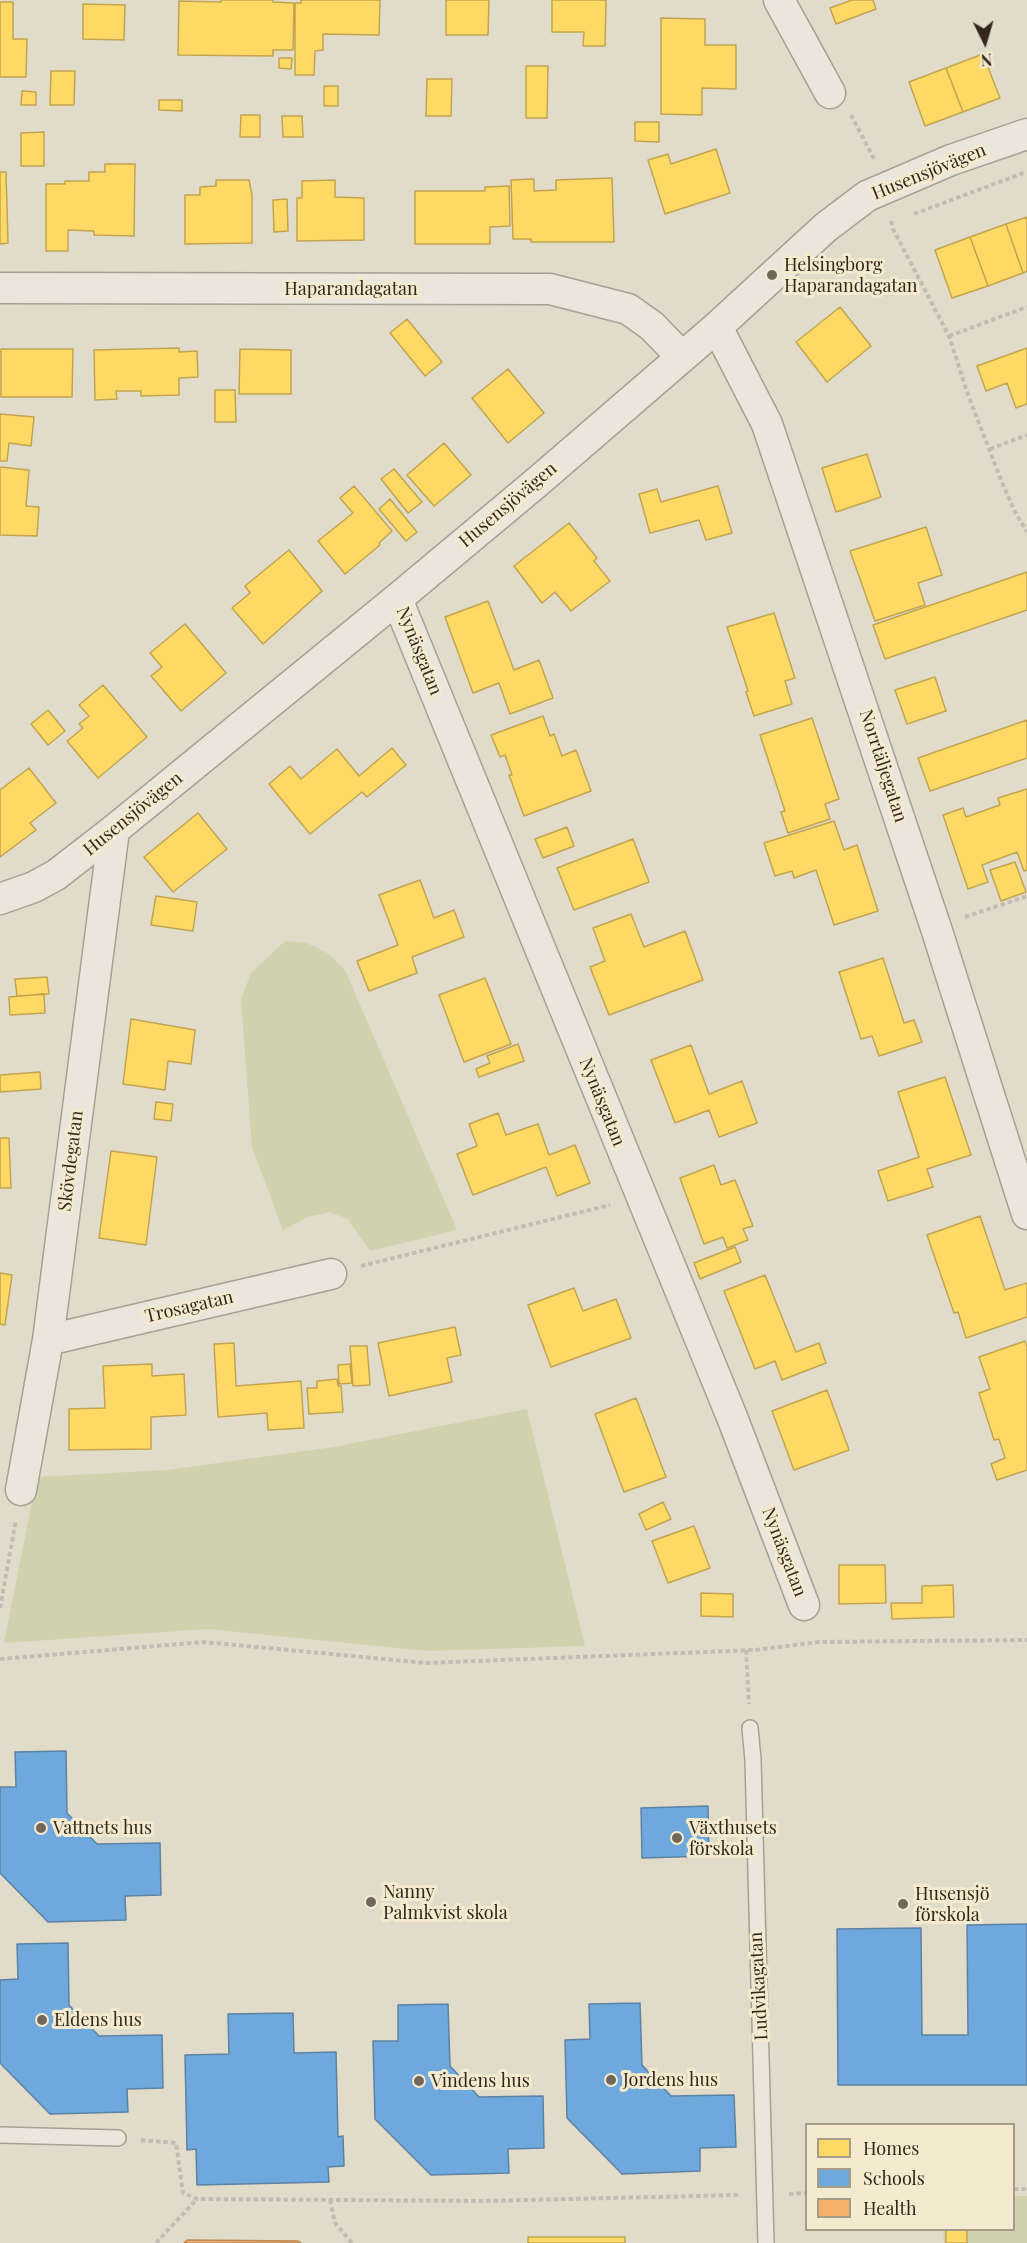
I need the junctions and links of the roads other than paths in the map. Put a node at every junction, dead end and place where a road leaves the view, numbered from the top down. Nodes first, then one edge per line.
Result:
1 (779, 0) edge
2 (830, 93) road end
3 (1027, 134) edge
4 (0, 288) edge
5 (717, 327) junction
6 (682, 357) junction
7 (397, 599) junction
8 (114, 830) junction
9 (0, 899) edge
10 (1027, 1214) edge
11 (331, 1274) road end
12 (48, 1340) junction
13 (21, 1490) road end
14 (804, 1605) dead end
15 (750, 1728) road end
16 (0, 2135) edge
17 (118, 2138) road end
18 (766, 2243) edge

1 - 2 street
3 - 5 street, Husensjövägen
4 - 6 street, Haparandagatan
5 - 6 street, Husensjövägen
5 - 10 street, Norrtäljegatan
6 - 7 street, Husensjövägen
7 - 8 street, Husensjövägen
7 - 14 street, Nynäsgatan
8 - 9 street, Husensjövägen
8 - 12 street, Skövdegatan
11 - 12 street, Trosagatan
12 - 13 street, Skövdegatan
15 - 18 lane, Ludvikagatan
16 - 17 lane

